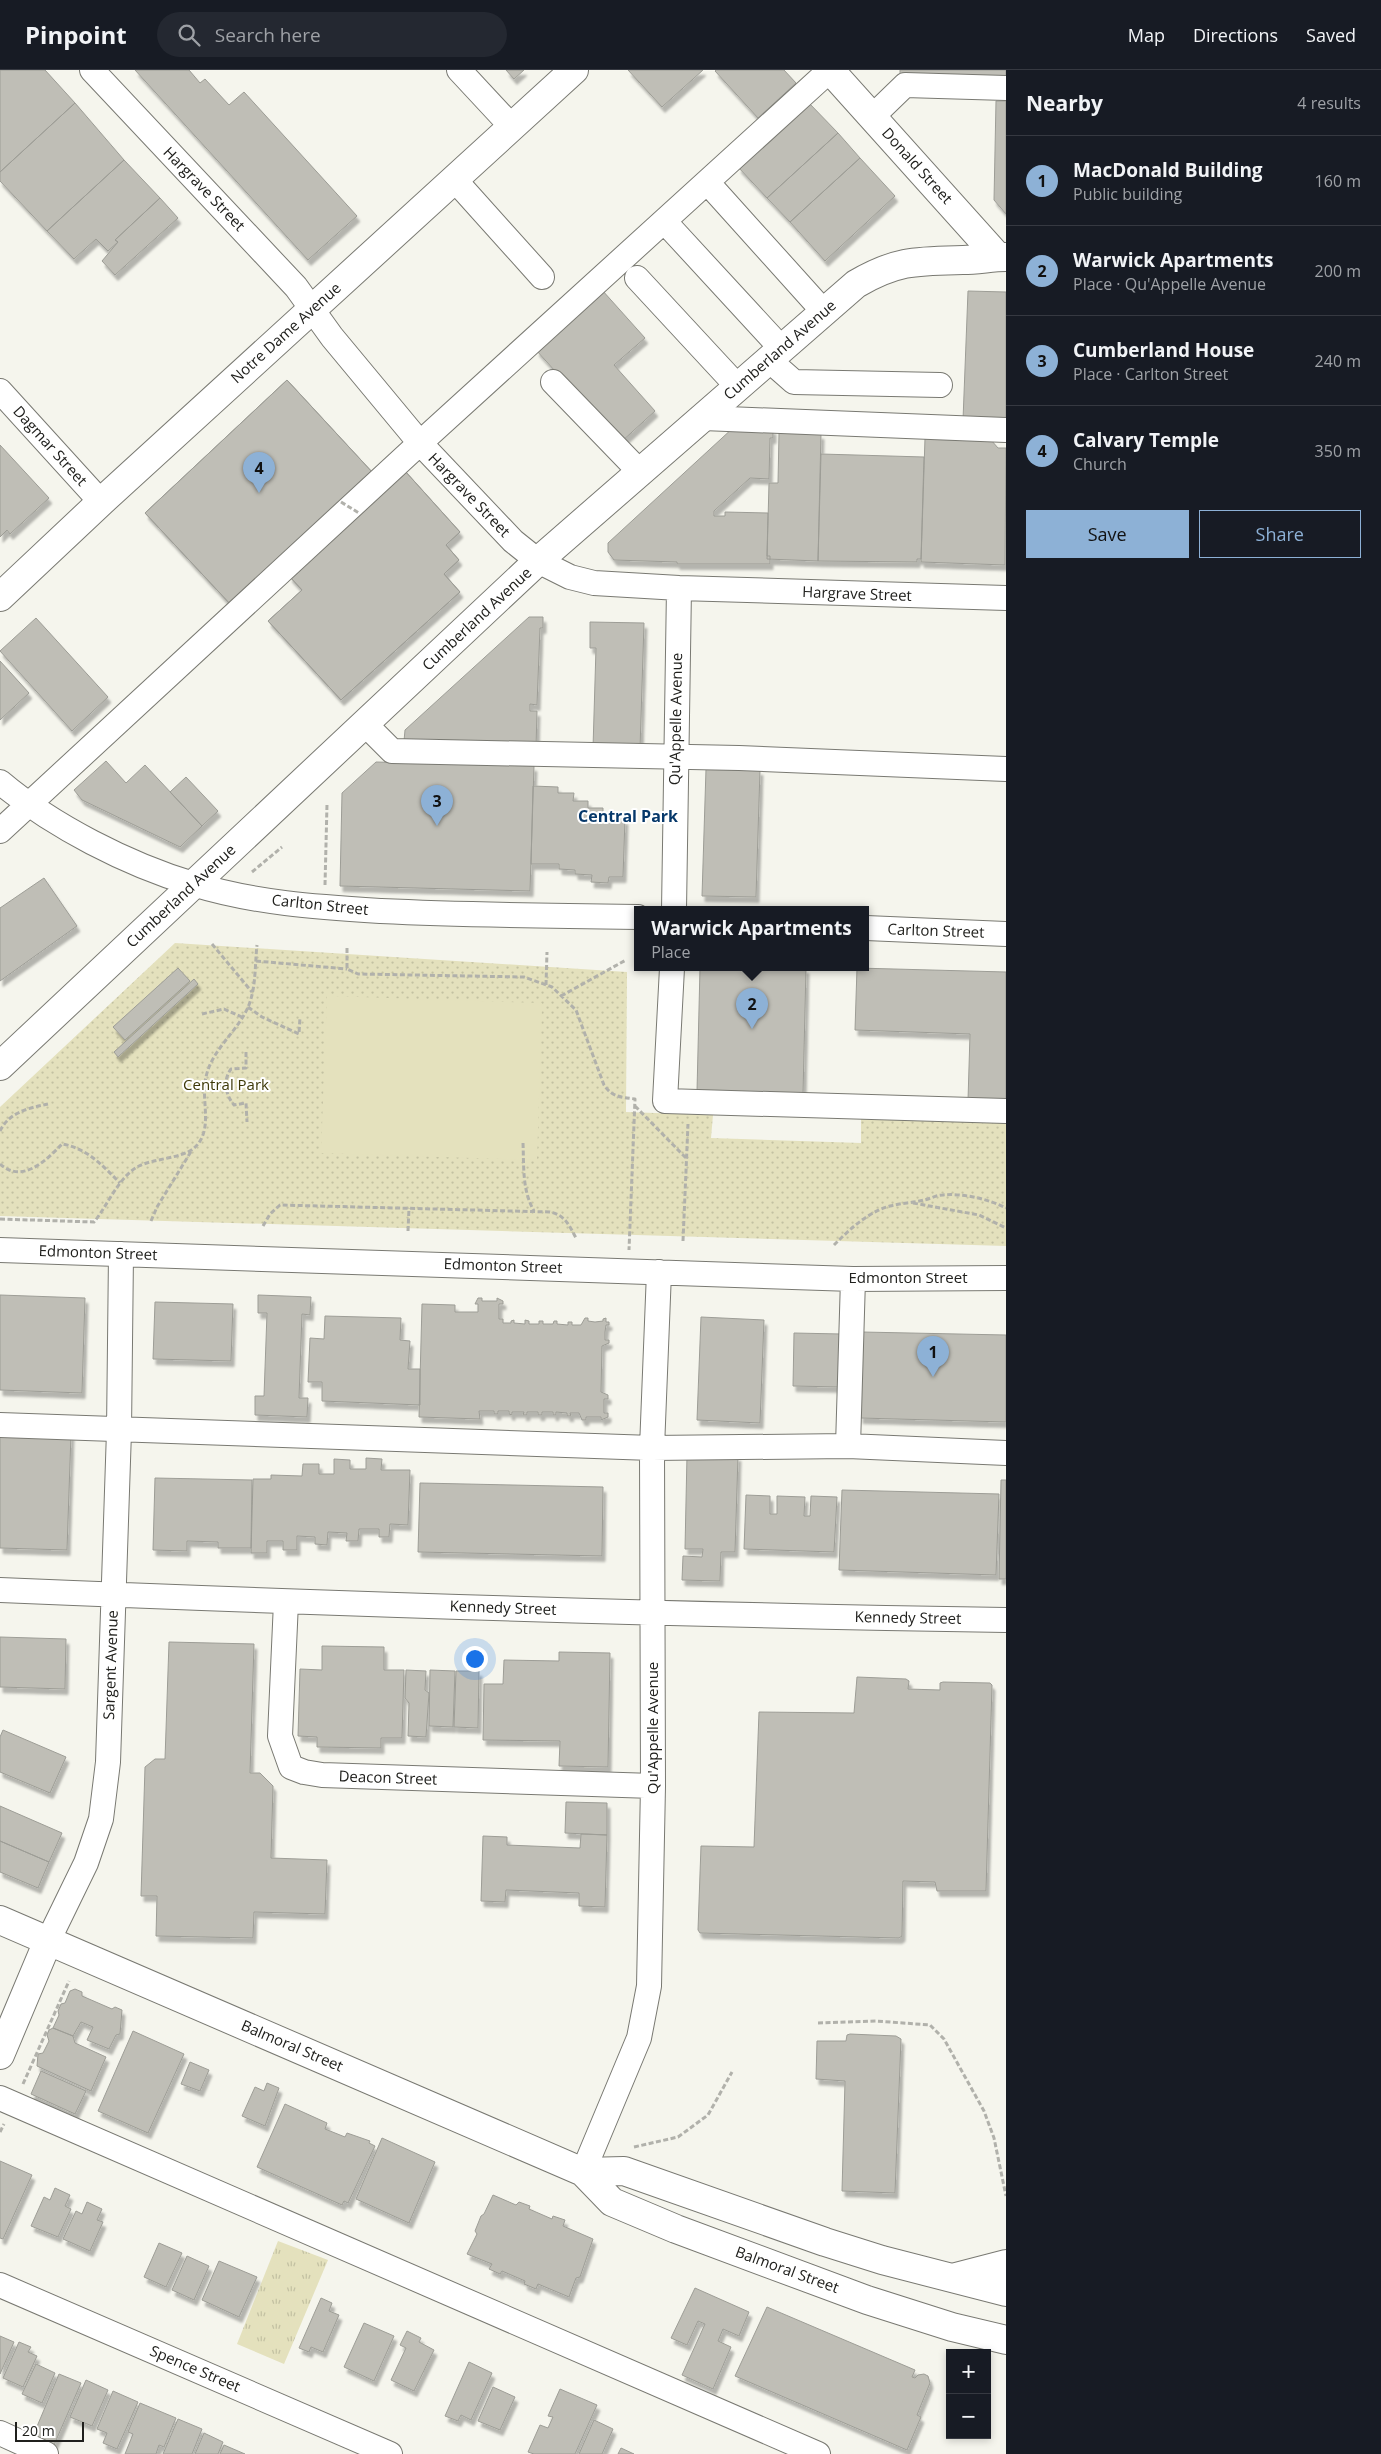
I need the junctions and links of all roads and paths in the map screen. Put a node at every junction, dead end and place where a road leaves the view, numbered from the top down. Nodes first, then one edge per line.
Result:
1 (92, 70) edge
2 (459, 70) edge
3 (574, 70) edge
4 (830, 70) edge
5 (1006, 88) edge
6 (873, 116) junction
7 (512, 127) junction
8 (454, 179) junction
9 (708, 182) junction
10 (664, 221) junction
11 (1002, 257) edge
12 (542, 277) dead end
13 (637, 278) dead end
14 (311, 309) junction
15 (824, 312) junction
16 (775, 354) junction
17 (553, 382) dead end
18 (940, 385) dead end
19 (738, 387) junction
20 (0, 391) edge
21 (702, 418) junction
22 (1006, 430) edge
23 (420, 443) junction
24 (640, 472) junction
25 (101, 502) junction
26 (342, 502) dead end
27 (359, 512) dead end
28 (538, 561) junction
29 (679, 588) junction
30 (0, 597) edge
31 (1006, 598) edge
32 (365, 724) junction
33 (675, 756) junction
34 (1006, 769) edge
35 (0, 782) edge
36 (327, 804) dead end
37 (28, 806) junction
38 (0, 831) edge
39 (282, 847) dead end
40 (252, 872) dead end
41 (194, 885) junction
42 (325, 888) dead end
43 (674, 906) edge
44 (634, 917) edge
45 (869, 928) edge
46 (1006, 934) edge
47 (212, 944) dead end
48 (257, 945) dead end
49 (347, 948) dead end
50 (547, 952) dead end
51 (626, 960) dead end
52 (256, 961) junction
53 (347, 969) junction
54 (672, 971) edge
55 (546, 985) junction
56 (252, 993) junction
57 (561, 996) junction
58 (248, 1007) junction
59 (202, 1014) dead end
60 (242, 1017) junction
61 (300, 1017) dead end
62 (246, 1052) dead end
63 (0, 1066) edge
64 (204, 1086) junction
65 (227, 1086) junction
66 (688, 1102) junction
67 (48, 1104) dead end
68 (635, 1105) junction
69 (1006, 1111) edge
70 (247, 1122) dead end
71 (0, 1131) edge
72 (523, 1143) dead end
73 (192, 1150) junction
74 (686, 1158) junction
75 (0, 1164) edge
76 (120, 1183) junction
77 (910, 1203) junction
78 (409, 1208) junction
79 (1006, 1208) edge
80 (535, 1211) junction
81 (0, 1219) edge
82 (151, 1221) dead end
83 (263, 1226) dead end
84 (1006, 1228) edge
85 (408, 1231) dead end
86 (576, 1238) dead end
87 (683, 1241) dead end
88 (834, 1245) dead end
89 (0, 1250) edge
90 (629, 1251) dead end
91 (121, 1254) junction
92 (659, 1272) junction
93 (853, 1278) junction
94 (1006, 1278) edge
95 (0, 1425) edge
96 (120, 1430) junction
97 (848, 1446) junction
98 (652, 1448) junction
99 (1006, 1453) edge
100 (0, 1590) edge
101 (114, 1595) junction
102 (286, 1602) junction
103 (653, 1612) junction
104 (1006, 1620) edge
105 (653, 1786) junction
106 (0, 1920) edge
107 (48, 1941) junction
108 (69, 1981) dead end
109 (818, 2022) dead end
110 (0, 2055) edge
111 (732, 2072) dead end
112 (7, 2102) edge
113 (0, 2132) edge
114 (627, 2149) dead end
115 (584, 2172) junction
116 (1006, 2196) edge
117 (1006, 2264) edge
118 (948, 2278) junction
119 (0, 2285) edge
120 (1006, 2292) edge
121 (1006, 2340) edge
122 (0, 2433) edge
123 (46, 2454) edge
124 (390, 2454) edge
125 (818, 2454) edge

1 - 14 street, Hargrave Street
2 - 7 street
3 - 7 main road, Notre Dame Avenue
4 - 6 main road, Donald Street
4 - 9 street
5 - 6 street
6 - 11 main road, Donald Street
7 - 8 main road, Notre Dame Avenue
8 - 12 street
8 - 14 main road, Notre Dame Avenue
9 - 10 street
9 - 15 street
10 - 16 street
10 - 23 street
11 - 15 main road, Cumberland Avenue
13 - 19 street
14 - 23 street, Hargrave Street
14 - 25 main road, Notre Dame Avenue
15 - 16 main road, Cumberland Avenue
16 - 18 street
16 - 19 main road, Cumberland Avenue
17 - 24 street
19 - 21 main road, Cumberland Avenue
20 - 25 street, Dagmar Street
21 - 22 street
21 - 24 main road, Cumberland Avenue
23 - 28 street, Hargrave Street
23 - 37 street
24 - 28 main road, Cumberland Avenue
25 - 30 main road, Notre Dame Avenue
26 - 27 path, bridge
28 - 29 street, Hargrave Street
28 - 32 main road, Cumberland Avenue
29 - 31 street, Hargrave Street
29 - 33 street, Qu'Appelle Avenue
32 - 33 street
32 - 41 main road, Cumberland Avenue
33 - 34 street
33 - 43 street, Qu'Appelle Avenue
35 - 37 street, Carlton Street
36 - 42 path
37 - 38 street
37 - 41 street, Carlton Street
39 - 40 path
41 - 44 street, Carlton Street
41 - 63 main road, Cumberland Avenue
45 - 46 street, Carlton Street
47 - 56 path
48 - 52 path
49 - 53 path
50 - 55 path
51 - 57 path
52 - 53 path
52 - 56 path
53 - 55 path
54 - 66 street
55 - 57 path
56 - 58 path
57 - 68 path
58 - 60 path
58 - 61 path
59 - 60 path
60 - 64 path
62 - 65 path
64 - 65 path
64 - 73 path
65 - 70 path
66 - 69 street
66 - 74 path
67 - 71 path
68 - 74 path
68 - 90 path
72 - 80 path
73 - 76 path
73 - 82 path
74 - 87 path
75 - 76 path
76 - 81 path
77 - 79 path
77 - 84 path
77 - 88 path
78 - 80 path
78 - 83 path
78 - 85 path
80 - 86 path
89 - 91 street, Edmonton Street
91 - 92 street, Edmonton Street
91 - 96 street, Sargent Avenue
92 - 93 street, Edmonton Street
92 - 98 street, Qu'Appelle Avenue
93 - 94 street, Edmonton Street
93 - 97 street
95 - 96 street
96 - 98 street
96 - 101 street, Sargent Avenue
97 - 98 street
97 - 99 street
98 - 103 street, Qu'Appelle Avenue
100 - 101 street, Kennedy Street
101 - 102 street, Kennedy Street
101 - 107 street, Sargent Avenue
102 - 103 street, Kennedy Street
102 - 105 street, Deacon Street
103 - 104 street, Kennedy Street
103 - 105 street, Qu'Appelle Avenue
105 - 115 street, Qu'Appelle Avenue
106 - 107 main road, Balmoral Street
107 - 110 main road, Sargent Avenue
107 - 115 main road, Balmoral Street
108 - 112 path
109 - 116 path
111 - 114 path
112 - 113 path
112 - 125 street
115 - 118 main road, Balmoral Street
115 - 121 main road, Balmoral Street
117 - 118 main road
118 - 120 main road, Balmoral Street
119 - 124 street, Spence Street
122 - 123 street

